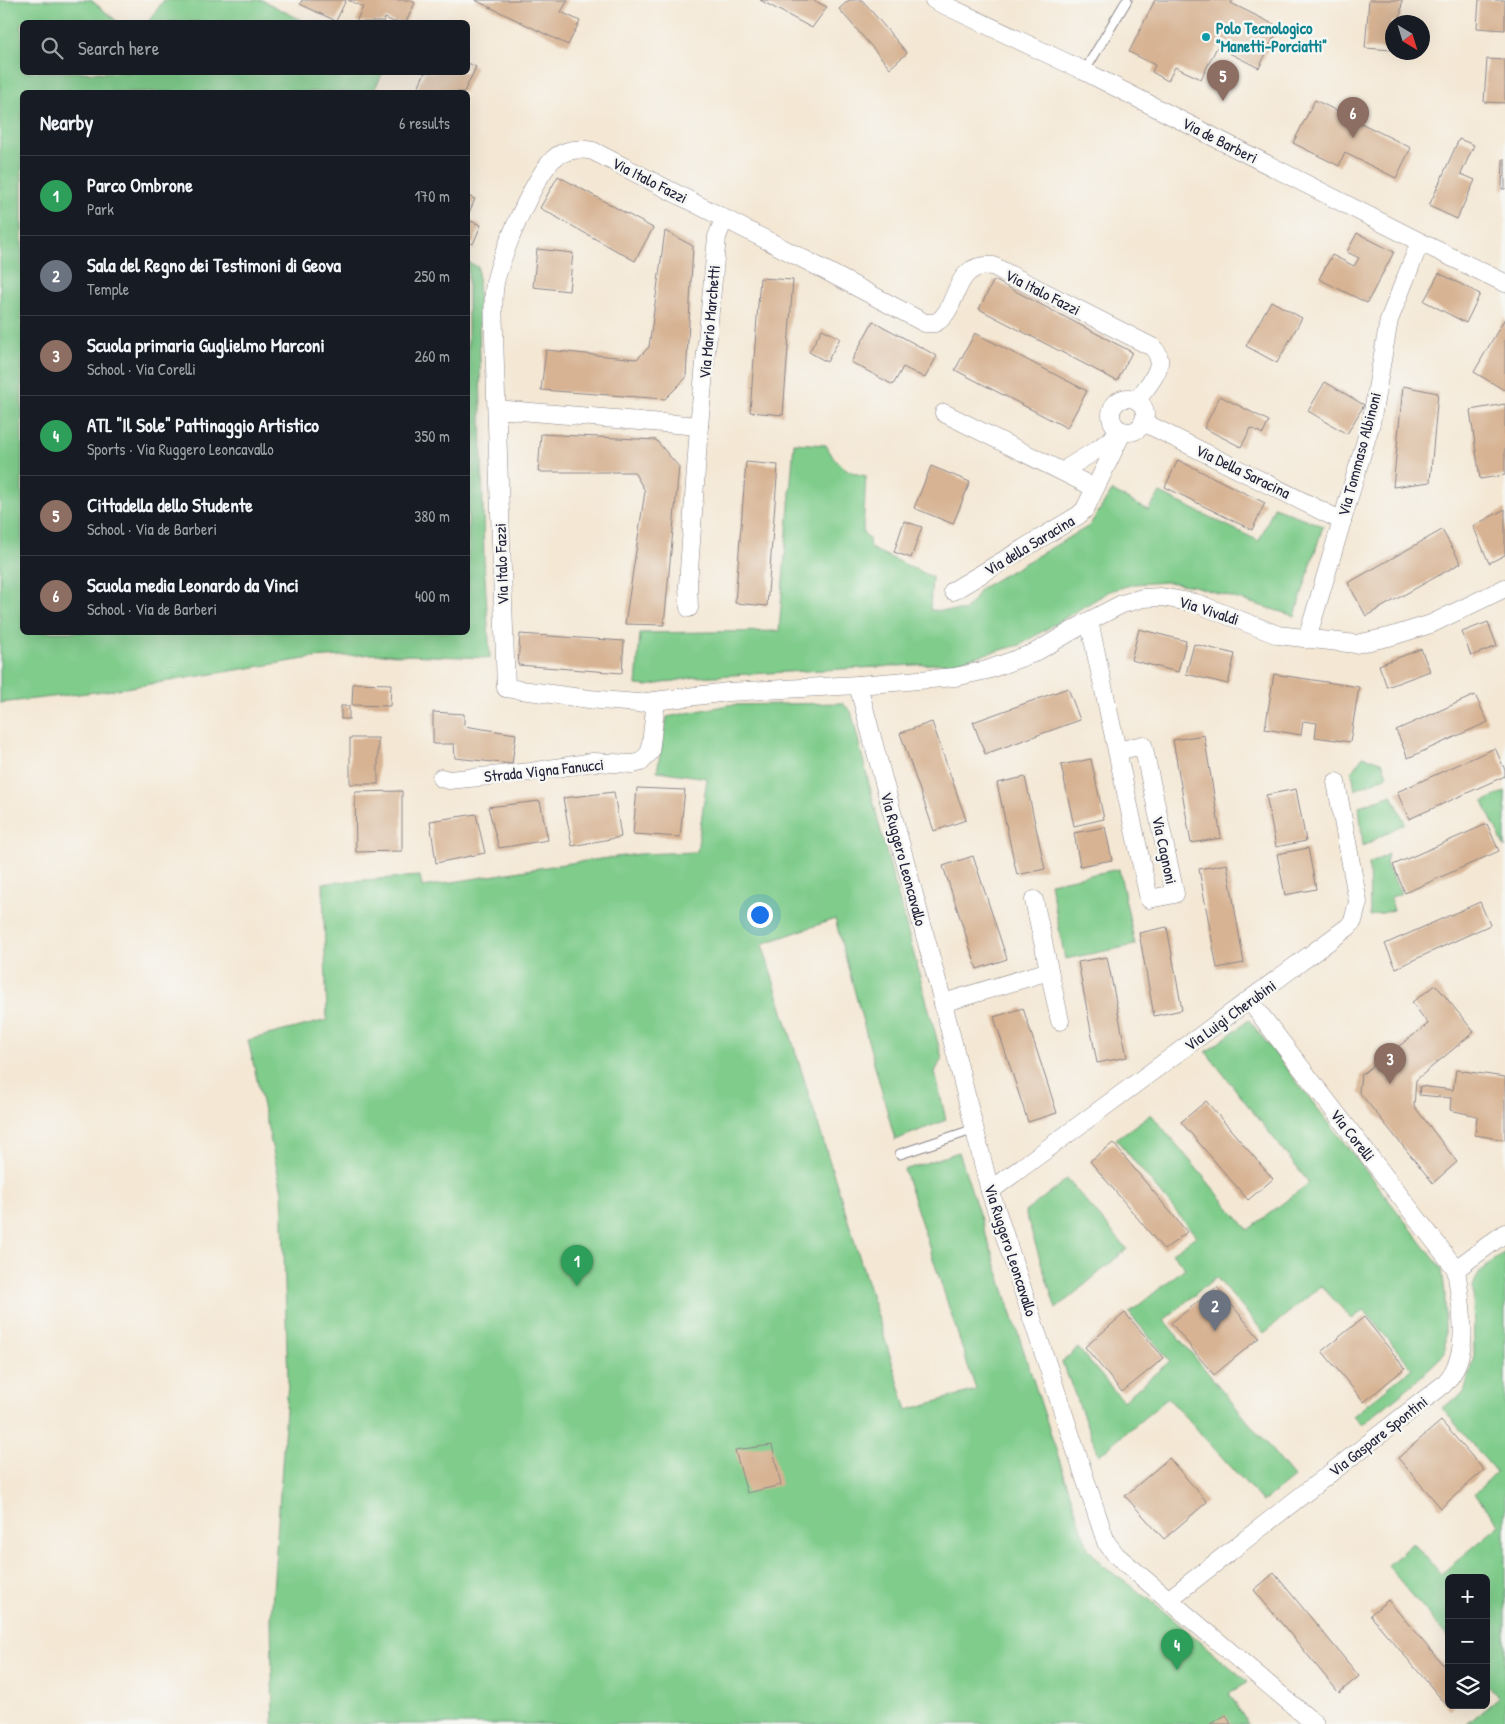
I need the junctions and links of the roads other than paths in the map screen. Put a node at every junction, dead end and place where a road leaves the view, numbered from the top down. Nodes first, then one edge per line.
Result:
1 (934, 0) edge
2 (1127, 0) edge
3 (1087, 67) junction
4 (724, 219) junction
5 (1420, 242) junction
6 (1505, 283) edge
7 (1137, 400) junction
8 (497, 409) junction
9 (944, 413) dead end
10 (1143, 422) junction
11 (699, 426) junction
12 (1123, 430) junction
13 (1065, 472) junction
14 (1095, 488) junction
15 (1342, 520) junction
16 (1505, 588) edge
17 (953, 591) dead end
18 (688, 608) dead end
19 (1089, 621) junction
20 (1308, 639) junction
21 (858, 685) junction
22 (656, 701) junction
23 (1117, 751) junction
24 (441, 778) dead end
25 (1336, 782) dead end
26 (1034, 900) dead end
27 (1049, 971) junction
28 (1249, 1000) junction
29 (943, 1003) junction
30 (1060, 1020) dead end
31 (975, 1129) junction
32 (900, 1154) dead end
33 (990, 1191) junction
34 (1505, 1233) edge
35 (1456, 1270) junction
36 (1168, 1600) junction
37 (1315, 1724) edge

1 - 3 street, Via de Barberi
2 - 3 lane
3 - 5 street, Via de Barberi
4 - 7 street, Via Italo Fazzi
4 - 8 street, Via Italo Fazzi
4 - 11 street, Via Mario Marchetti
5 - 6 street, Via de Barberi
5 - 15 street, Via Tommaso Albinoni
7 - 10 street
7 - 12 street
8 - 11 street
8 - 22 street, Via Italo Fazzi
9 - 13 street
10 - 12 street
10 - 15 street, Via Della Saracina
11 - 18 street, Via Mario Marchetti
12 - 13 street
12 - 14 street, Via della Saracina
13 - 14 street
14 - 17 street, Via della Saracina
15 - 20 street, Via Tommaso Albinoni
16 - 20 street, Via Vivaldi
19 - 20 street, Via Vivaldi
19 - 21 street, Via Vivaldi
19 - 23 street, Via Cagnoni
21 - 22 street
21 - 29 street, Via Ruggero Leoncavallo
22 - 24 street, Strada Vigna Fanucci
23 - 23 street, Via Cagnoni
25 - 28 street, Via Luigi Cherubini
26 - 27 street
27 - 29 street
27 - 30 street
28 - 33 street, Via Luigi Cherubini
28 - 35 street, Via Corelli
29 - 31 street, Via Ruggero Leoncavallo
31 - 32 lane
31 - 33 street, Via Ruggero Leoncavallo
33 - 36 street, Via Ruggero Leoncavallo
34 - 35 street
35 - 36 street, Via Gaspare Spontini
36 - 37 street, Via Ruggero Leoncavallo

